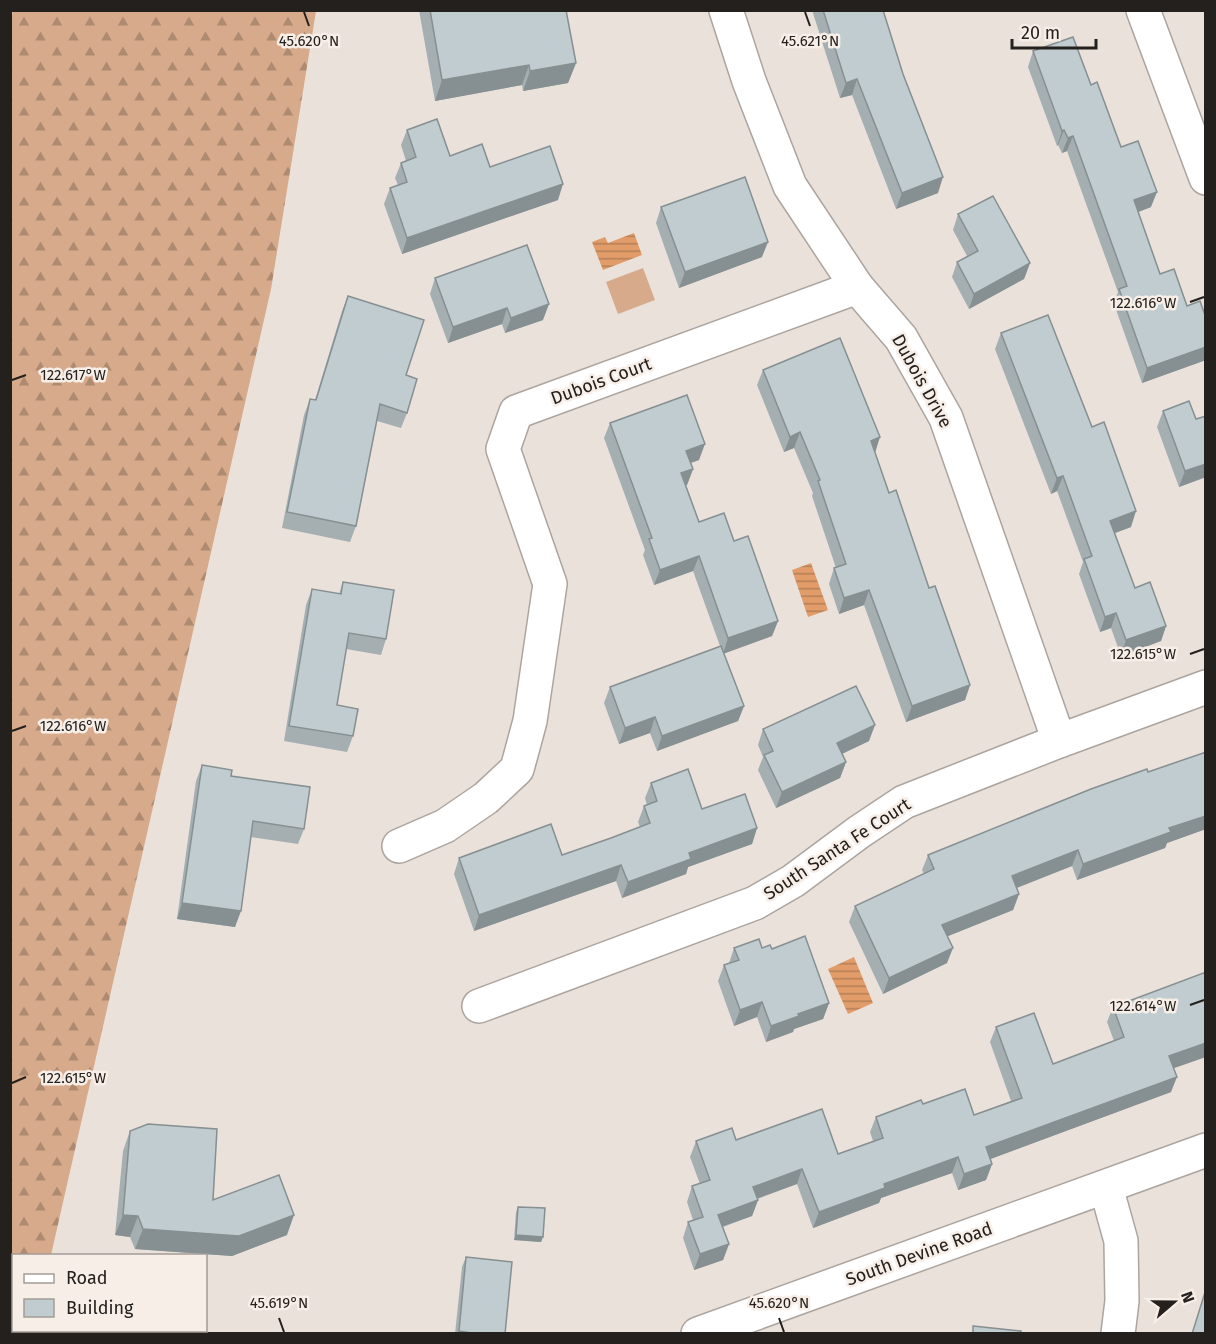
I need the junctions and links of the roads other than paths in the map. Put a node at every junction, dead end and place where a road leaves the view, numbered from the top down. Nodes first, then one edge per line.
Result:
1 (726, 10) edge
2 (1143, 10) edge
3 (1206, 178) edge
4 (857, 287) junction
5 (1206, 687) edge
6 (1059, 741) junction
7 (399, 846) dead end
8 (478, 1006) dead end
9 (1206, 1150) edge
10 (1106, 1187) junction
11 (698, 1334) edge
12 (1118, 1334) edge

1 - 4 street, Dubois Drive
2 - 3 street
4 - 6 street, Dubois Drive
4 - 7 street, Dubois Court
5 - 6 street, South Santa Fe Court
6 - 8 street, South Santa Fe Court
9 - 10 street, South Devine Road
10 - 11 street, South Devine Road
10 - 12 street

